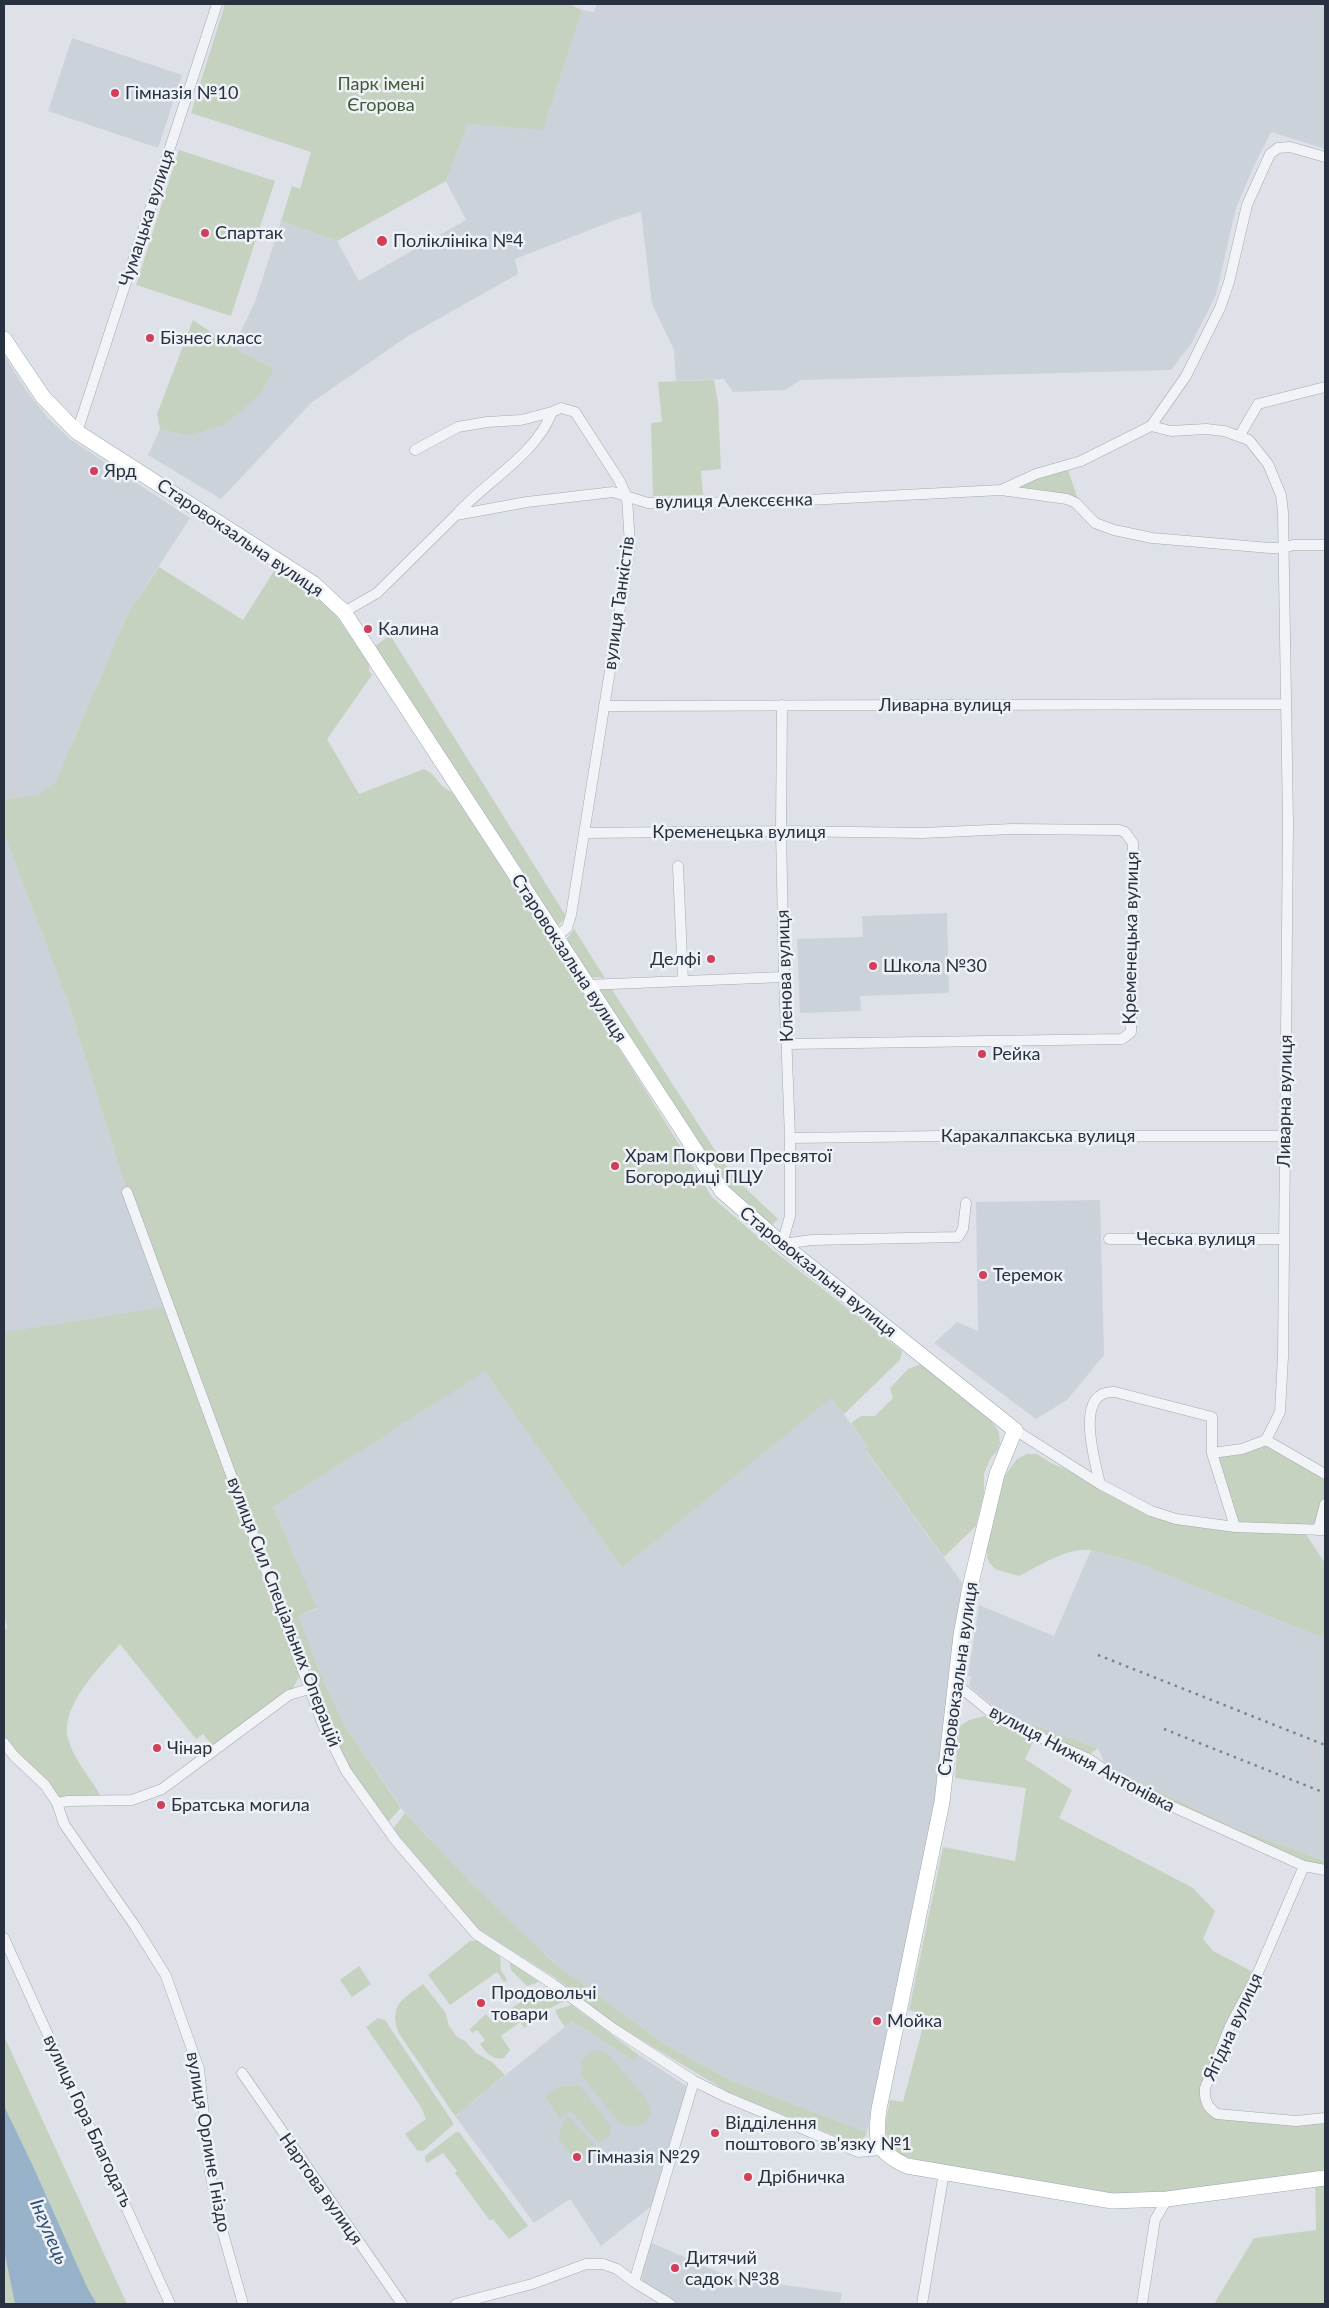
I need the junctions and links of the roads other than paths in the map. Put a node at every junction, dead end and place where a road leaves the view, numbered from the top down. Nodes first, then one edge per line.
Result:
1 (217, 4) edge
2 (1325, 157) edge
3 (4, 339) edge
4 (1325, 387) edge
5 (552, 412) junction
6 (1151, 426) junction
7 (77, 432) junction
8 (1240, 436) junction
9 (415, 450) dead end
10 (1001, 490) junction
11 (627, 497) junction
12 (456, 514) junction
13 (1325, 545) edge
14 (1283, 548) junction
15 (344, 612) junction
16 (1285, 704) junction
17 (782, 705) junction
18 (604, 706) junction
19 (781, 831) junction
20 (584, 833) junction
21 (678, 866) dead end
22 (555, 937) junction
23 (784, 977) junction
24 (682, 981) junction
25 (586, 985) junction
26 (788, 1044) junction
27 (1285, 1136) junction
28 (790, 1138) junction
29 (128, 1192) dead end
30 (966, 1203) dead end
31 (1109, 1239) dead end
32 (1284, 1239) junction
33 (782, 1244) junction
34 (1015, 1430) junction
35 (1266, 1440) junction
36 (1212, 1454) junction
37 (1325, 1474) edge
38 (1100, 1484) junction
39 (1325, 1504) edge
40 (1234, 1527) junction
41 (1322, 1530) edge
42 (955, 1683) junction
43 (309, 1688) junction
44 (4, 1743) edge
45 (57, 1803) junction
46 (1304, 1866) junction
47 (1325, 1870) edge
48 (4, 1938) edge
49 (242, 2073) dead end
50 (694, 2081) junction
51 (1325, 2118) edge
52 (881, 2150) junction
53 (944, 2172) junction
54 (1325, 2178) edge
55 (1167, 2199) junction
56 (634, 2282) junction
57 (170, 2304) edge
58 (243, 2304) edge
59 (402, 2304) edge
60 (456, 2304) edge
61 (670, 2304) edge
62 (922, 2304) edge
63 (1142, 2304) edge

1 - 7 street, Чумацька вулиця
2 - 6 street
3 - 7 main road, Старовокзальна вулиця
4 - 8 street
5 - 9 street, вулиця Танкістів
5 - 11 street, вулиця Танкістів
5 - 12 street
6 - 8 street
6 - 10 street, вулиця Алексєєнка
7 - 15 main road, Старовокзальна вулиця
8 - 14 street, Ливарна вулиця
10 - 11 street, вулиця Алексєєнка
10 - 14 street
11 - 12 street, вулиця Алексєєнка
11 - 18 street, вулиця Танкістів
12 - 15 street
13 - 14 street
14 - 16 street, Ливарна вулиця
15 - 22 main road, Старовокзальна вулиця
16 - 17 street, Ливарна вулиця
16 - 27 street, Ливарна вулиця
17 - 18 street, Ливарна вулиця
17 - 19 street, Кленова вулиця
18 - 20 street, вулиця Танкістів
19 - 20 street, Кременецька вулиця
19 - 23 street, Кленова вулиця
19 - 26 street, Кременецька вулиця
20 - 22 street, вулиця Танкістів
21 - 24 street
22 - 25 main road, Старовокзальна вулиця
23 - 24 street
23 - 26 street, Кленова вулиця
24 - 25 street
25 - 33 main road, Старовокзальна вулиця
26 - 28 street, Кленова вулиця
27 - 28 street, Каракалпакська вулиця
27 - 32 street, Ливарна вулиця
28 - 33 street, Кленова вулиця
29 - 43 street, вулиця Сил Спеціальних Операцій
30 - 33 street
31 - 32 street, Чеська вулиця
32 - 35 street, Ливарна вулиця
33 - 34 main road, Старовокзальна вулиця
34 - 38 street
34 - 42 main road, Старовокзальна вулиця
35 - 36 street
35 - 37 street
36 - 38 street
36 - 40 street
38 - 40 street
39 - 41 street
40 - 41 street
42 - 46 street, вулиця Нижня Антонівка
42 - 52 main road, Старовокзальна вулиця
43 - 45 street
43 - 50 street, вулиця Сил Спеціальних Операцій
44 - 45 street, вулиця Орлине Гніздо
45 - 58 street, вулиця Орлине Гніздо
46 - 47 street, вулиця Нижня Антонівка
46 - 51 street, Ягідна вулиця
48 - 57 street, вулиця Гора Благодать
49 - 59 street, Нартова вулиця
50 - 52 street, вулиця Сил Спеціальних Операцій
50 - 56 street
52 - 53 main road
53 - 55 main road
53 - 62 street
54 - 55 main road
55 - 63 street
56 - 60 street
56 - 61 street

